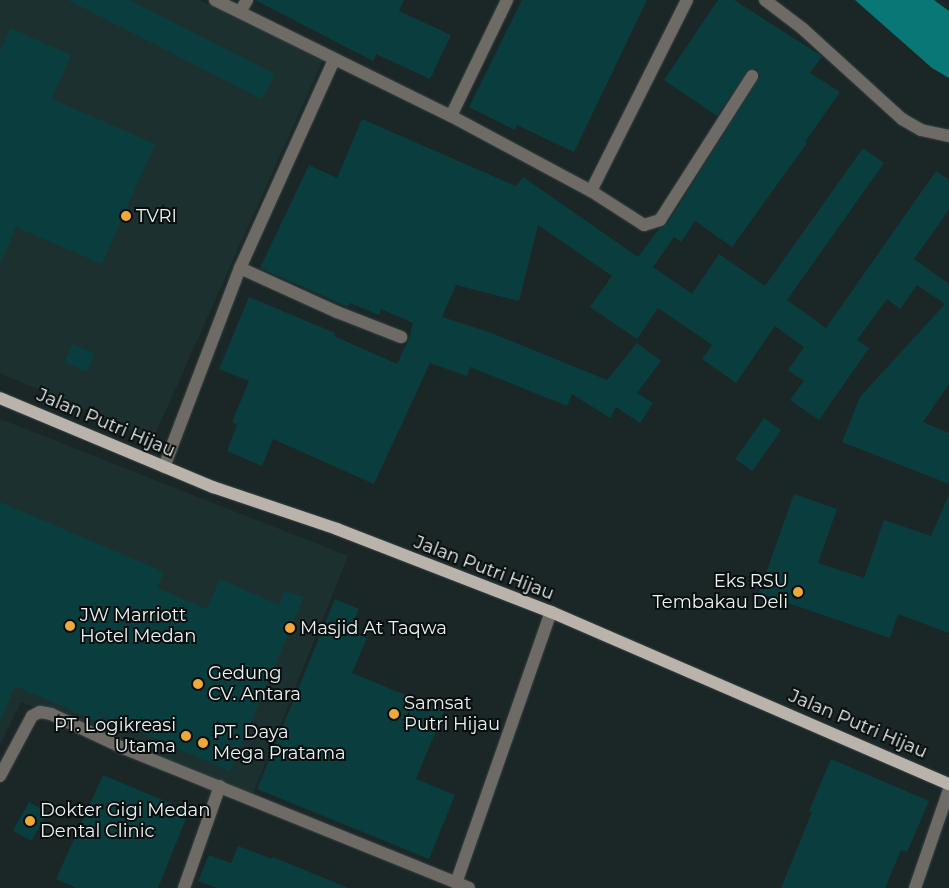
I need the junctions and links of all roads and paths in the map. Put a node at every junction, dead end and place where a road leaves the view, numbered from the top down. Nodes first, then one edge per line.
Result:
1 (215, 0) edge
2 (247, 0) edge
3 (507, 0) edge
4 (687, 0) edge
5 (765, 0) edge
6 (240, 12) junction
7 (334, 60) junction
8 (752, 76) dead end
9 (451, 116) junction
10 (949, 136) edge
11 (591, 191) junction
12 (240, 268) junction
13 (401, 337) dead end
14 (0, 398) edge
15 (164, 467) junction
16 (551, 612) junction
17 (0, 776) edge
18 (949, 784) edge
19 (220, 786) junction
20 (949, 790) edge
21 (456, 882) junction
22 (184, 888) edge
23 (469, 888) edge
24 (915, 888) edge

1 - 6 street
2 - 6 street
3 - 9 street
4 - 11 street
5 - 10 street
6 - 7 street
7 - 9 street
7 - 12 street
8 - 11 street
9 - 11 street
12 - 13 street
12 - 15 street
14 - 15 main road, Jalan Putri Hijau
15 - 16 main road, Jalan Putri Hijau
16 - 18 main road, Jalan Putri Hijau
16 - 21 street
17 - 19 street
19 - 21 street
19 - 22 street
20 - 24 street
21 - 23 street

